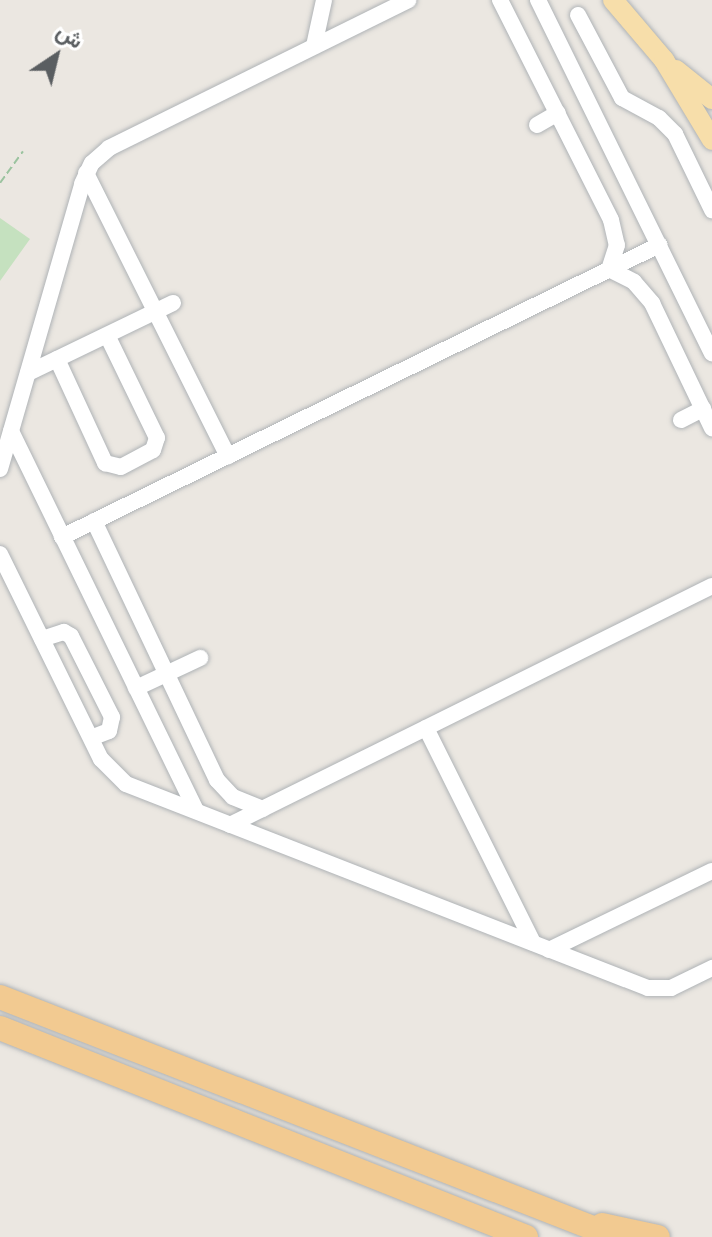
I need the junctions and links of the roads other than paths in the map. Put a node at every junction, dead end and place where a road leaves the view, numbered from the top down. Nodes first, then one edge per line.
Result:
1 (324, 0) edge
2 (408, 0) edge
3 (500, 0) edge
4 (538, 0) edge
5 (616, 1) edge
6 (578, 15) dead end
7 (314, 46) junction
8 (664, 60) junction
9 (712, 99) edge
10 (558, 113) junction
11 (537, 125) dead end
12 (712, 140) edge
13 (86, 173) junction
14 (712, 210) edge
15 (659, 245) junction
16 (609, 269) junction
17 (173, 303) dead end
18 (155, 311) junction
19 (107, 335) junction
20 (712, 354) edge
21 (57, 359) junction
22 (28, 373) junction
23 (703, 409) junction
24 (681, 420) dead end
25 (712, 428) edge
26 (11, 431) junction
27 (228, 456) junction
28 (0, 469) edge
29 (94, 521) junction
30 (62, 537) junction
31 (0, 554) edge
32 (712, 586) edge
33 (42, 639) junction
34 (200, 658) dead end
35 (166, 674) junction
36 (136, 688) junction
37 (426, 728) junction
38 (91, 738) junction
39 (263, 809) junction
40 (196, 811) junction
41 (230, 825) junction
42 (712, 871) edge
43 (533, 943) junction
44 (549, 950) junction
45 (712, 968) edge
46 (0, 997) edge
47 (0, 1028) edge
48 (576, 1221) junction
49 (519, 1235) edge
50 (616, 1237) edge
51 (658, 1237) edge

1 - 7 lane
2 - 7 lane
3 - 10 lane
4 - 15 lane
5 - 8 main road
6 - 14 lane
7 - 13 lane
8 - 9 main road
8 - 12 main road
10 - 11 lane
10 - 16 lane
13 - 18 lane
13 - 22 lane
15 - 16 lane
15 - 20 lane
16 - 23 lane
16 - 27 lane
17 - 18 lane
18 - 19 lane
18 - 27 lane
19 - 21 lane
19 - 21 lane
21 - 22 lane
22 - 26 lane
23 - 24 lane
23 - 25 lane
26 - 28 lane
26 - 30 lane
27 - 29 lane
29 - 30 lane
29 - 35 lane
30 - 36 lane
31 - 33 lane
32 - 37 lane
33 - 38 lane
33 - 38 lane
34 - 35 lane
35 - 36 lane
35 - 39 lane
36 - 40 lane
37 - 39 lane
37 - 43 lane
38 - 40 lane
39 - 41 lane
40 - 41 lane
41 - 43 lane
42 - 44 lane
43 - 44 lane
44 - 45 lane
46 - 48 highway
47 - 49 highway
48 - 50 highway
48 - 51 highway

